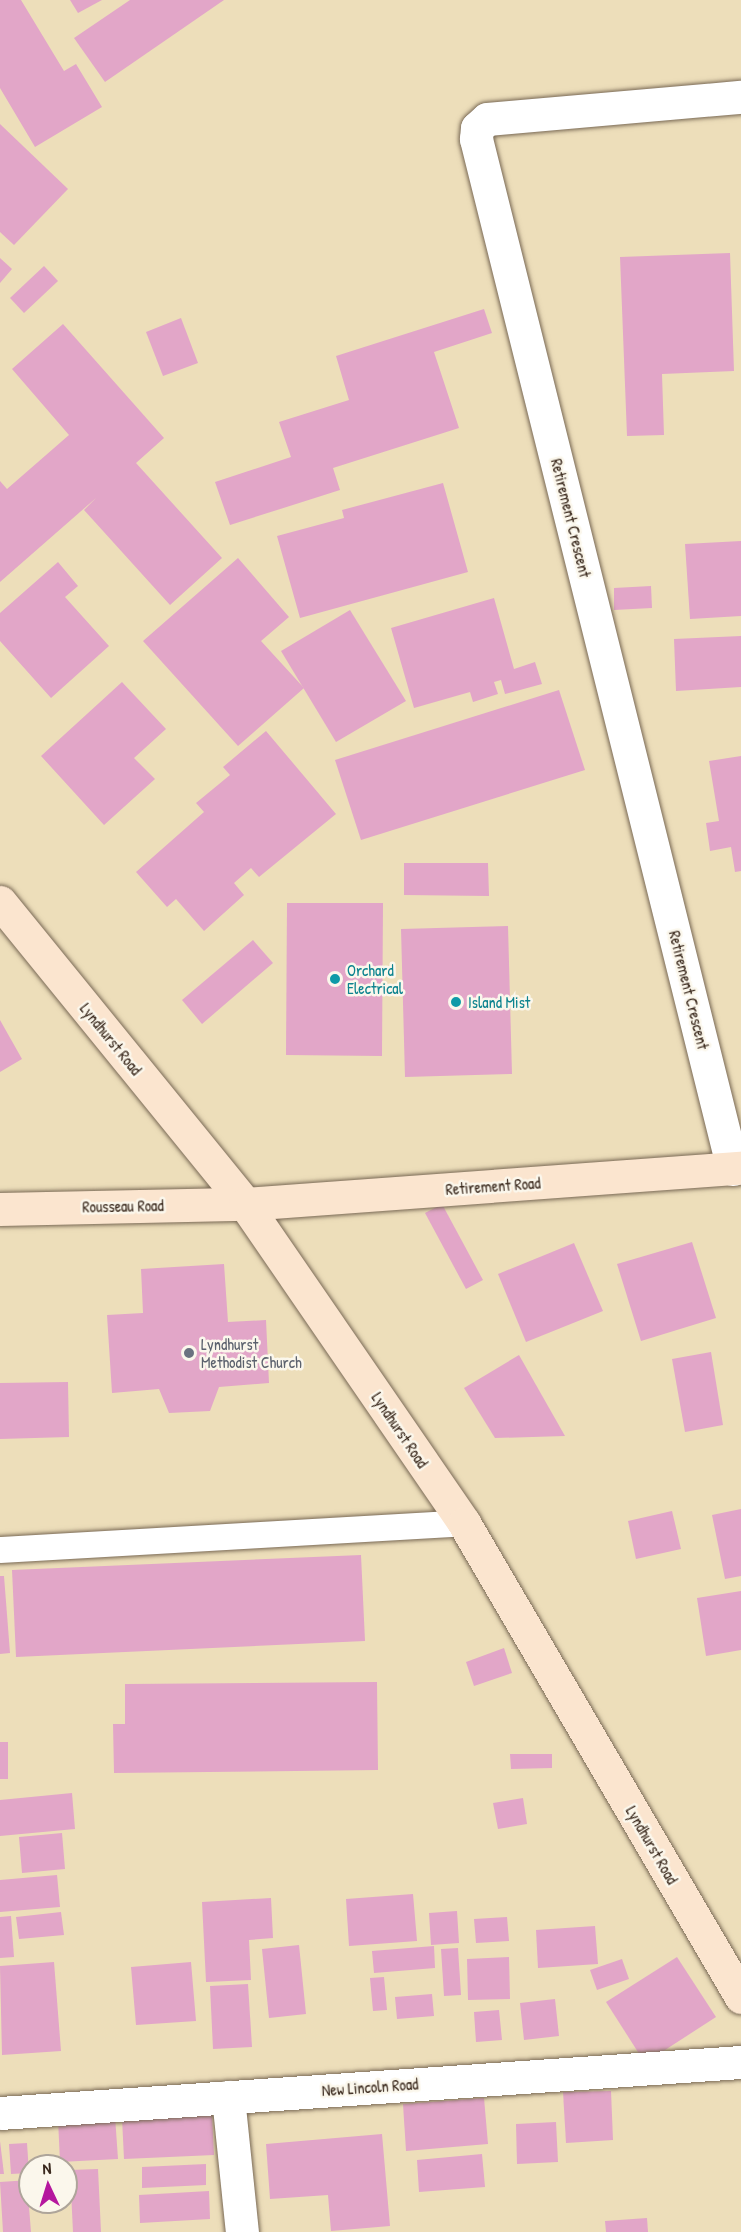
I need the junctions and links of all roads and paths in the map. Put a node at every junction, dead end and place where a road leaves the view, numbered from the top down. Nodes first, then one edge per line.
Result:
1 (741, 97) edge
2 (0, 902) edge
3 (737, 1168) edge
4 (246, 1204) junction
5 (0, 1209) edge
6 (464, 1523) junction
7 (0, 1550) edge
8 (741, 1997) edge
9 (741, 2061) edge
10 (228, 2097) junction
11 (0, 2113) edge
12 (242, 2232) edge

1 - 3 street, Retirement Crescent
2 - 4 street, Lyndhurst Road
3 - 4 street, Retirement Road
4 - 5 street, Rousseau Road
4 - 6 street, Lyndhurst Road
6 - 7 lane
6 - 8 street, Lyndhurst Road
9 - 10 street, New Lincoln Road
10 - 11 street, New Lincoln Road
10 - 12 street

